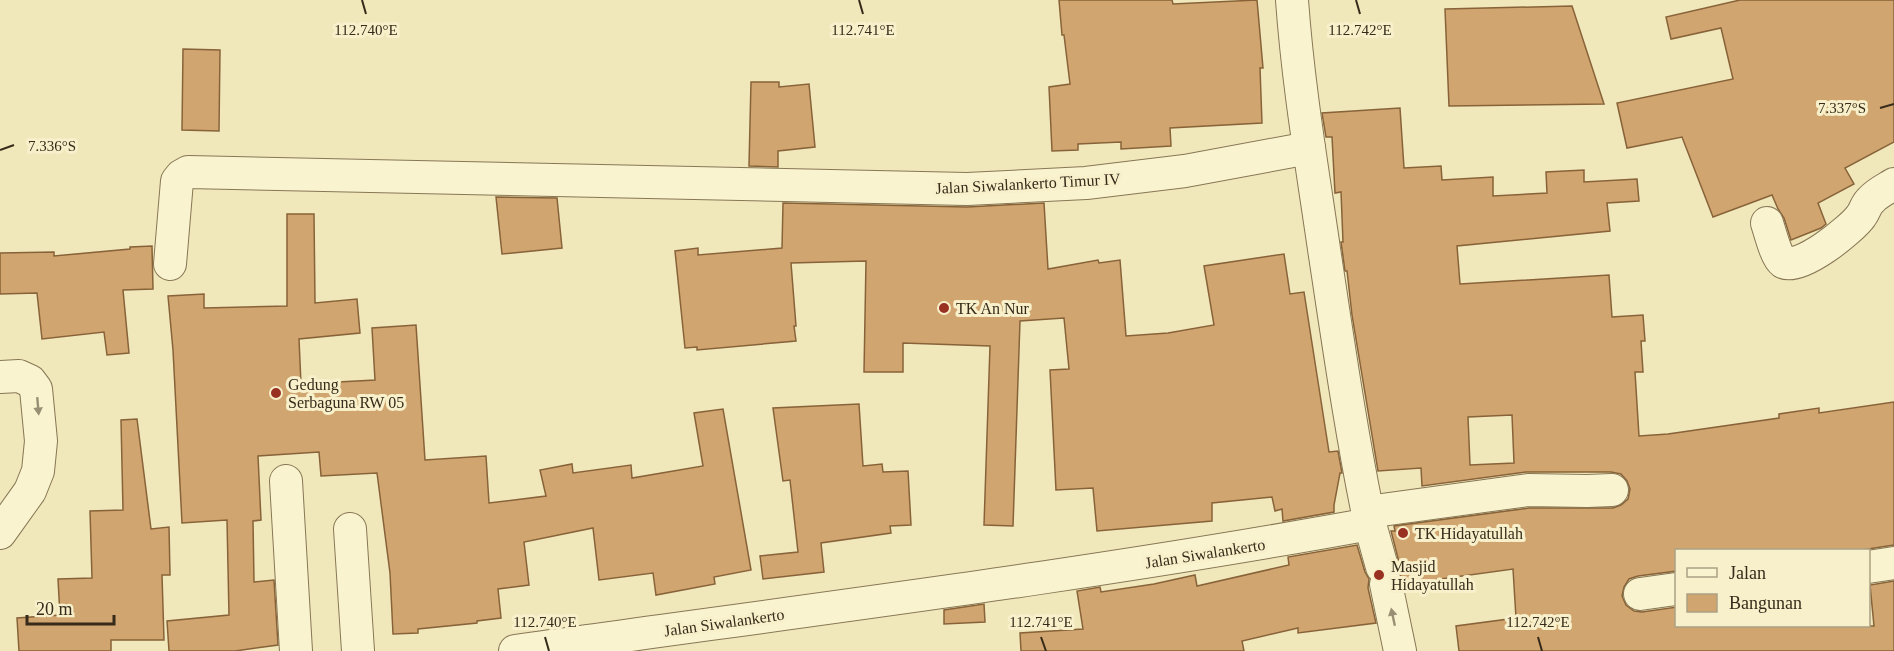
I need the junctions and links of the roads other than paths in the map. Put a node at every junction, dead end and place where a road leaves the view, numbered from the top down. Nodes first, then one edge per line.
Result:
1 (1293, 0) edge
2 (1309, 148) junction
3 (1894, 184) edge
4 (1767, 223) dead end
5 (170, 264) dead end
6 (0, 377) edge
7 (286, 481) dead end
8 (1612, 490) dead end
9 (1369, 518) junction
10 (350, 529) dead end
11 (0, 533) edge
12 (1894, 563) edge
13 (1870, 567) edge
14 (1675, 589) edge
15 (1640, 594) dead end
16 (296, 651) edge
17 (358, 651) edge
18 (515, 651) edge
19 (1400, 651) edge

1 - 2 street
2 - 5 street, Jalan Siwalankerto Timur IV
2 - 9 street
3 - 4 street
6 -> 11 street
7 - 16 street
8 - 9 street, Jalan Siwalankerto
9 - 18 street, Jalan Siwalankerto
19 -> 9 street
10 - 17 street
12 - 13 street
14 - 15 street

